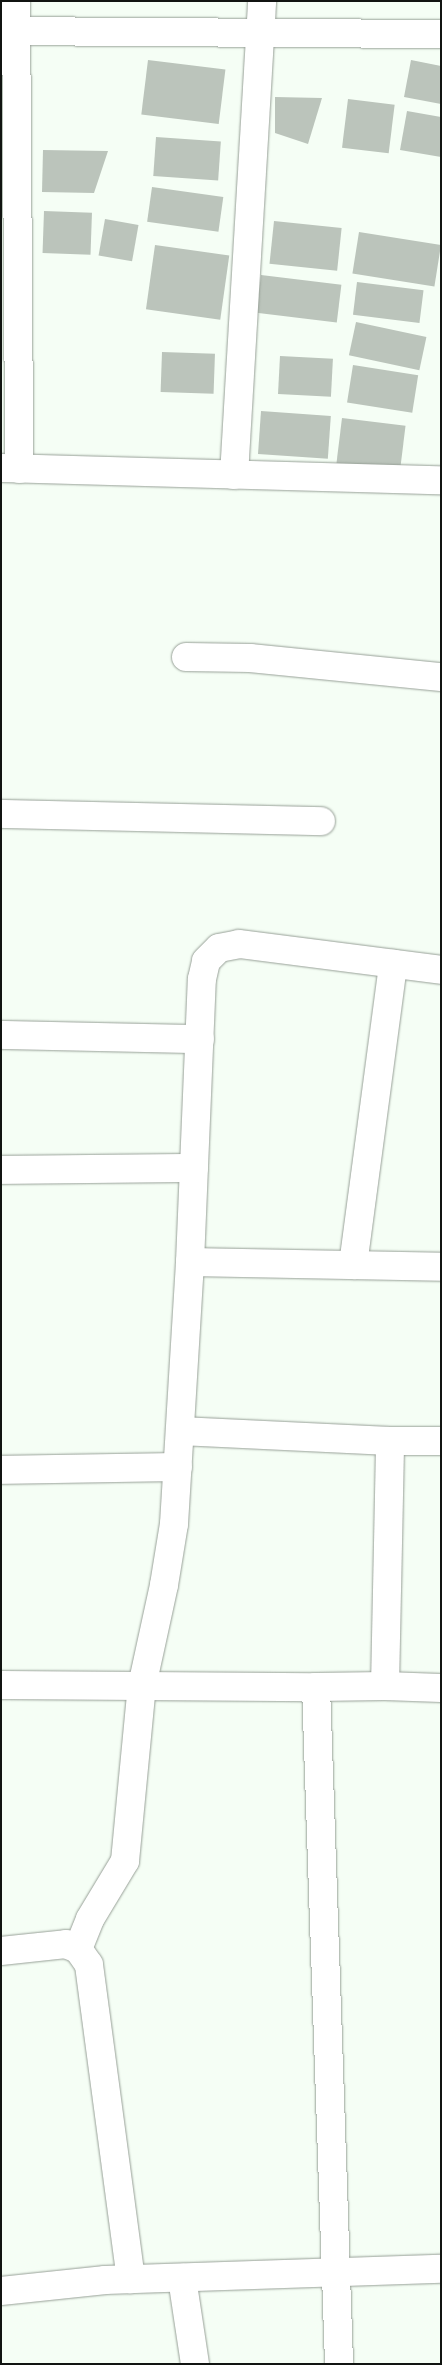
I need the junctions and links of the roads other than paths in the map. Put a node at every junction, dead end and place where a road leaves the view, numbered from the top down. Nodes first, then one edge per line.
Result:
1 (16, 1) edge
2 (262, 1) edge
3 (8, 31) edge
4 (260, 33) junction
5 (441, 34) edge
6 (10, 468) edge
7 (234, 475) junction
8 (441, 480) edge
9 (186, 657) dead end
10 (440, 671) edge
11 (1, 814) edge
12 (321, 821) dead end
13 (393, 964) junction
14 (441, 970) edge
15 (1, 1035) edge
16 (200, 1039) junction
17 (194, 1168) junction
18 (1, 1170) edge
19 (190, 1262) junction
20 (353, 1265) junction
21 (441, 1267) edge
22 (180, 1431) junction
23 (390, 1441) junction
24 (441, 1441) edge
25 (178, 1467) junction
26 (1, 1470) edge
27 (1, 1685) edge
28 (142, 1686) junction
29 (385, 1686) junction
30 (316, 1687) junction
31 (441, 1688) edge
32 (78, 1949) junction
33 (1, 1951) edge
34 (441, 2269) edge
35 (336, 2272) junction
36 (182, 2278) junction
37 (131, 2279) junction
38 (1, 2290) edge
39 (196, 2364) edge
40 (339, 2364) edge

1 - 3 street
2 - 4 street
3 - 4 street
3 - 6 street
4 - 5 street
4 - 7 street
6 - 7 street
7 - 8 street
9 - 10 street
11 - 12 street
13 - 14 street
13 - 16 street
13 - 20 street
15 - 16 street
16 - 17 street
17 - 18 street
17 - 19 street
19 - 20 street
19 - 22 street
20 - 21 street
22 - 23 street
22 - 25 street
23 - 24 street
23 - 29 street
25 - 26 street
25 - 28 street
27 - 28 street
28 - 30 street
28 - 32 street
29 - 30 street
29 - 31 street
30 - 35 street
32 - 33 street
32 - 37 street
34 - 35 street
35 - 36 street
35 - 40 street
36 - 37 street
36 - 39 street
37 - 38 street

